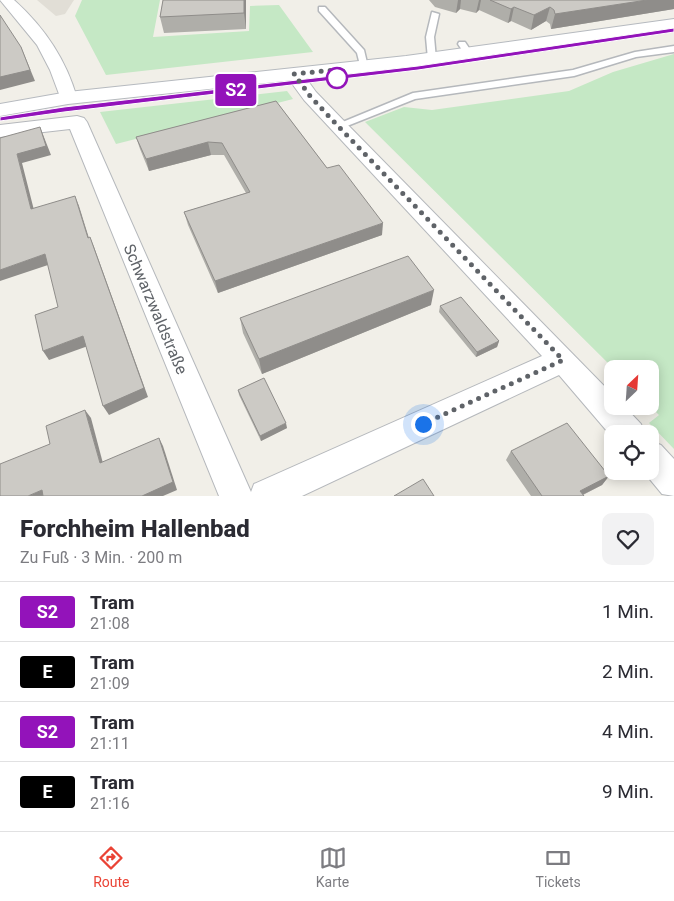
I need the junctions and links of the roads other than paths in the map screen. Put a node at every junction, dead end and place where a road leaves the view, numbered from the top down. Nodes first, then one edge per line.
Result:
1 (6, 0) edge
2 (322, 9) dead end
3 (435, 14) dead end
4 (674, 24) edge
5 (674, 49) edge
6 (432, 59) junction
7 (364, 67) junction
8 (294, 74) junction
9 (68, 98) junction
10 (0, 110) edge
11 (338, 126) junction
12 (0, 132) edge
13 (563, 360) junction
14 (622, 425) edge
15 (659, 466) edge
16 (674, 482) edge
17 (236, 496) edge
18 (266, 496) edge

1 - 9 street
2 - 7 lane
3 - 6 lane
4 - 6 street
5 - 11 lane
6 - 7 street
7 - 8 street
8 - 9 street
8 - 11 street
9 - 10 street
11 - 13 street
12 - 17 street, Schwarzwaldstraße
13 - 14 street
13 - 18 street
15 - 16 street

